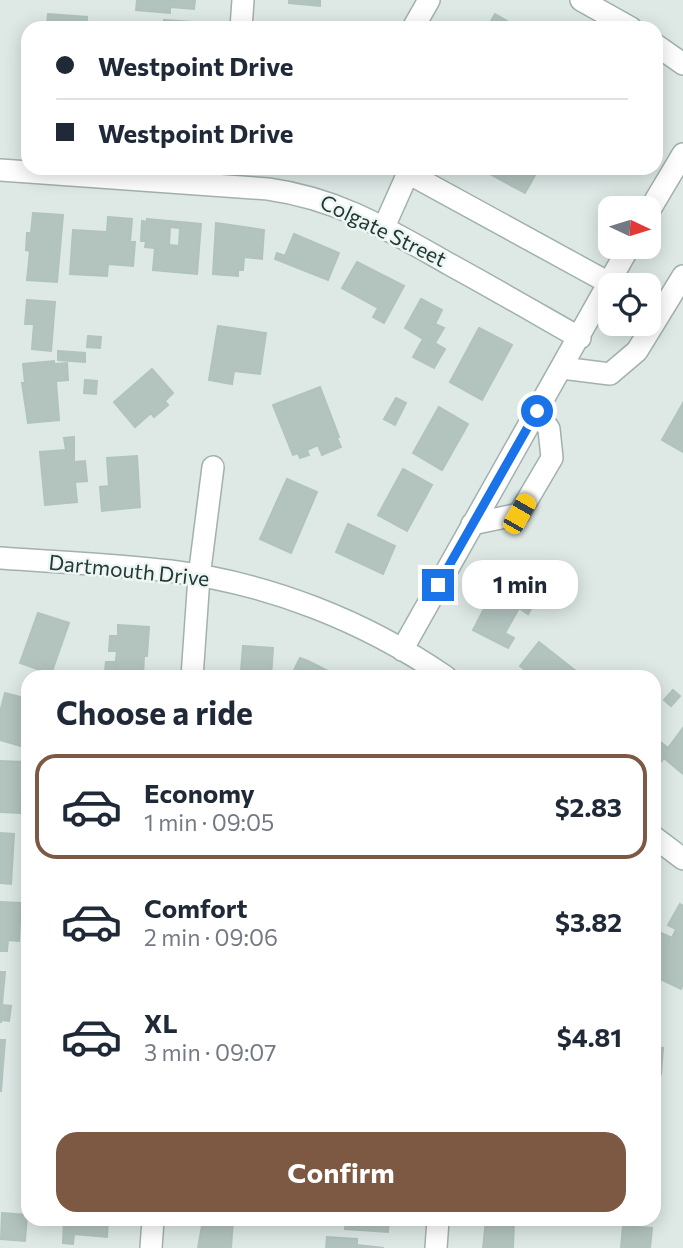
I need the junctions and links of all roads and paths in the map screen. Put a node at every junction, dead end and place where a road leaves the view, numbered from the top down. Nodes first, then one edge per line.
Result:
1 (243, 0) edge
2 (429, 0) edge
3 (581, 0) edge
4 (242, 21) edge
5 (417, 21) edge
6 (618, 21) edge
7 (663, 51) edge
8 (683, 64) edge
9 (683, 154) edge
10 (0, 170) edge
11 (21, 171) edge
12 (164, 175) edge
13 (405, 175) edge
14 (416, 175) edge
15 (230, 177) edge
16 (658, 196) edge
17 (384, 227) junction
18 (683, 276) edge
19 (598, 277) edge
20 (598, 304) edge
21 (580, 338) junction
22 (562, 368) junction
23 (537, 411) junction
24 (214, 467) dead end
25 (472, 524) junction
26 (0, 558) edge
27 (199, 577) junction
28 (402, 650) junction
29 (192, 670) edge
30 (435, 670) edge
31 (661, 842) edge
32 (683, 859) edge
33 (153, 1226) edge
34 (438, 1226) edge
35 (151, 1248) edge
36 (436, 1248) edge

1 - 4 street
2 - 5 street
3 - 6 street
7 - 8 street
9 - 16 street
10 - 11 street, Colgate Street
12 - 15 street, Colgate Street
13 - 17 street
14 - 19 street
15 - 17 street, Colgate Street
17 - 21 street, Colgate Street
18 - 22 street
20 - 21 street
21 - 22 street
22 - 23 street
23 - 25 street
23 - 25 street
24 - 27 street
25 - 28 street
26 - 27 street, Dartmouth Drive
27 - 28 street, Dartmouth Drive
27 - 29 street
28 - 30 street, Dartmouth Drive
31 - 32 street
33 - 35 street
34 - 36 street

